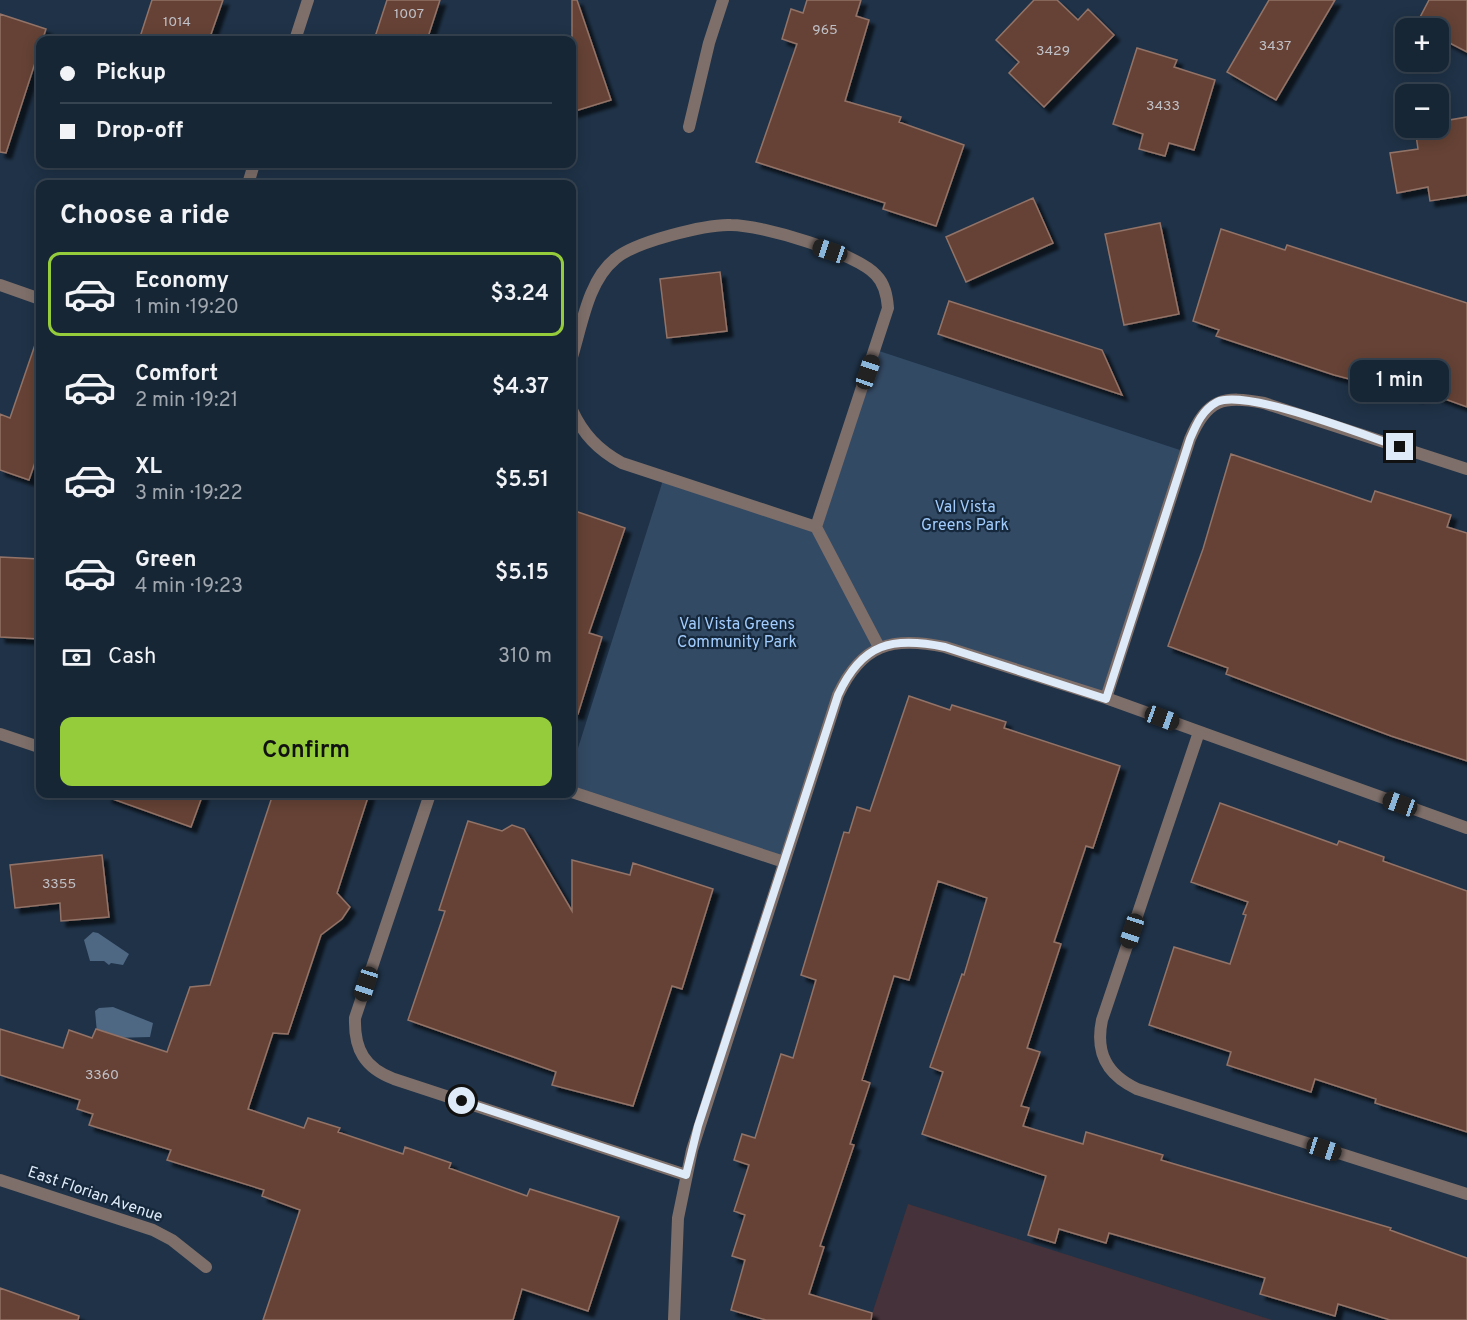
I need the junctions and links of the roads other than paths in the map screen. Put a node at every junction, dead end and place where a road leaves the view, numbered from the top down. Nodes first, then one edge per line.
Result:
1 (308, 0) edge
2 (723, 0) edge
3 (296, 36) edge
4 (689, 127) dead end
5 (0, 285) edge
6 (36, 298) edge
7 (576, 345) edge
8 (576, 417) edge
9 (1467, 469) edge
10 (816, 527) junction
11 (879, 647) junction
12 (1106, 699) junction
13 (1199, 732) junction
14 (0, 734) edge
15 (36, 746) edge
16 (576, 793) edge
17 (429, 798) edge
18 (1467, 828) edge
19 (784, 862) junction
20 (686, 1175) junction
21 (0, 1180) edge
22 (1467, 1194) edge
23 (206, 1267) dead end
24 (674, 1320) edge

1 - 3 street
2 - 4 street
5 - 6 street
7 - 10 street
8 - 10 street
9 - 12 street
10 - 11 street
11 - 12 street
11 - 19 street
12 - 13 street
13 - 18 street
13 - 22 street
14 - 15 street
16 - 19 street
17 - 20 street
19 - 20 street
20 - 24 street
21 - 23 street, East Florian Avenue

